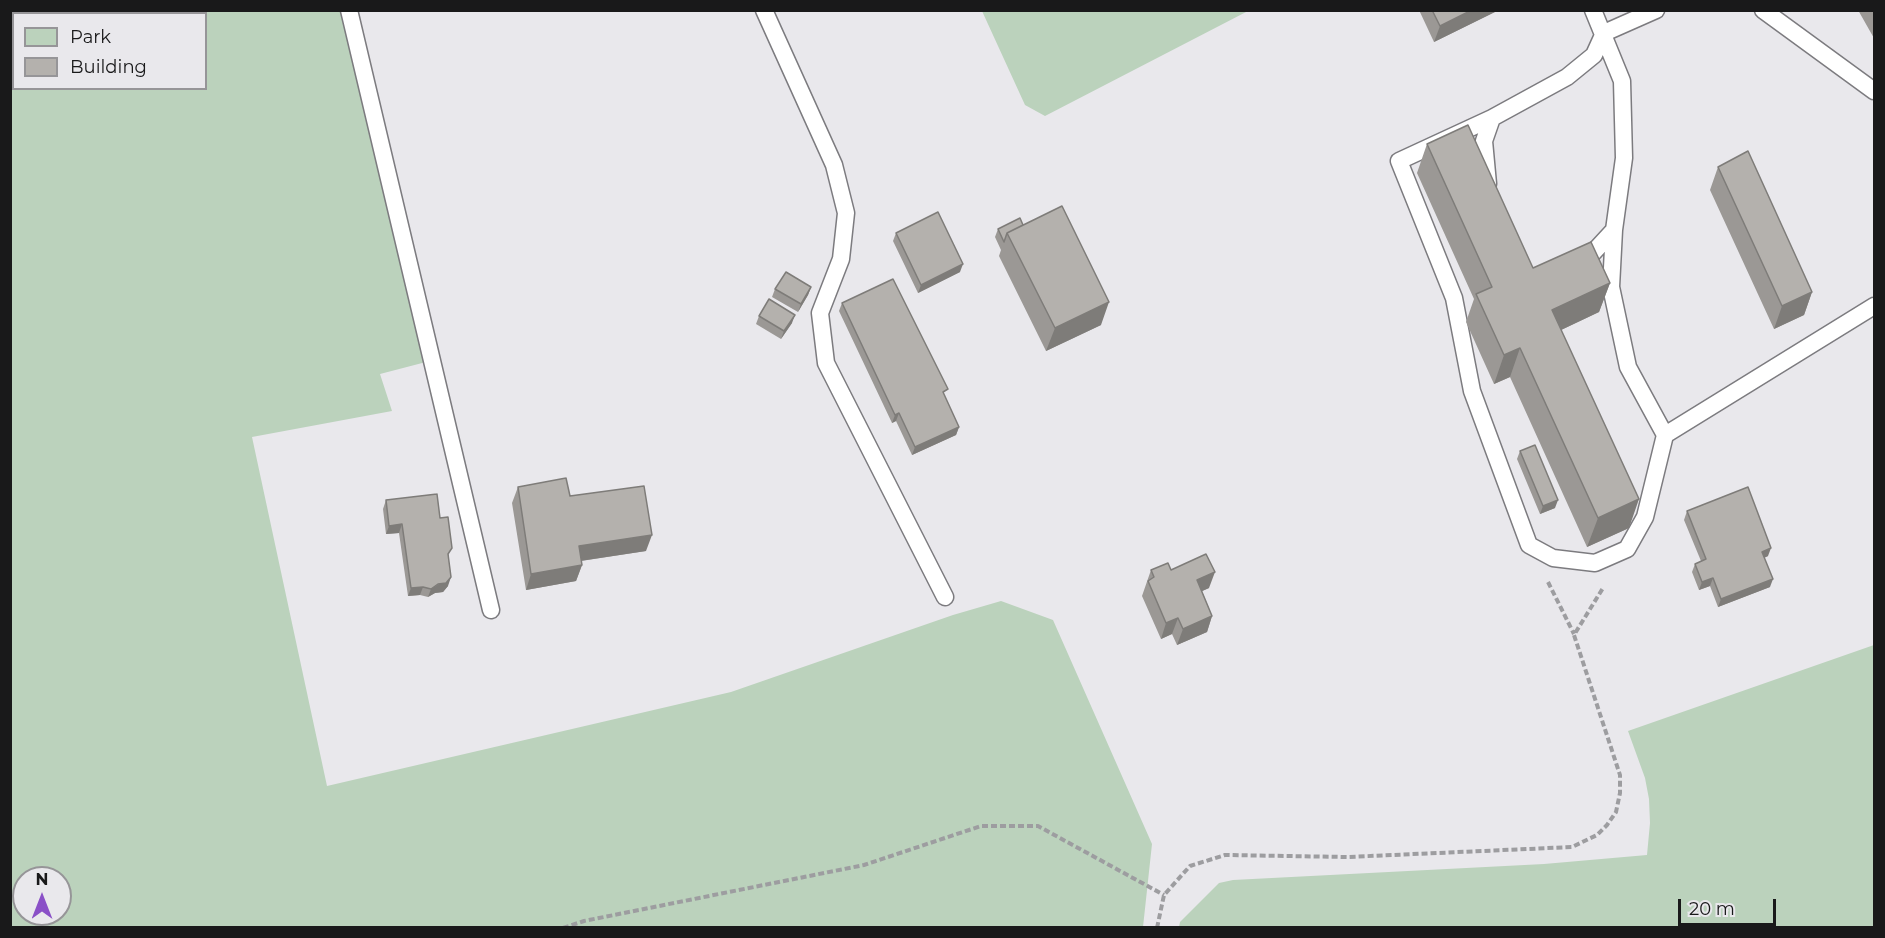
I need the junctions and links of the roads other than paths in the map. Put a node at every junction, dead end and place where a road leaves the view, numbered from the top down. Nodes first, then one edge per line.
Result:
1 (349, 10) edge
2 (764, 10) edge
3 (1593, 10) edge
4 (1656, 10) edge
5 (1763, 10) edge
6 (1604, 33) junction
7 (1875, 91) edge
8 (1492, 118) junction
9 (1496, 202) edge
10 (1614, 230) junction
11 (1559, 266) edge
12 (1875, 306) edge
13 (1665, 435) junction
14 (945, 597) dead end
15 (491, 610) dead end

1 - 15 lane
2 - 14 lane
3 - 6 lane
4 - 6 lane
5 - 7 lane
6 - 8 lane
6 - 10 lane
8 - 9 lane
8 - 13 lane
10 - 11 lane
10 - 13 lane
12 - 13 lane

